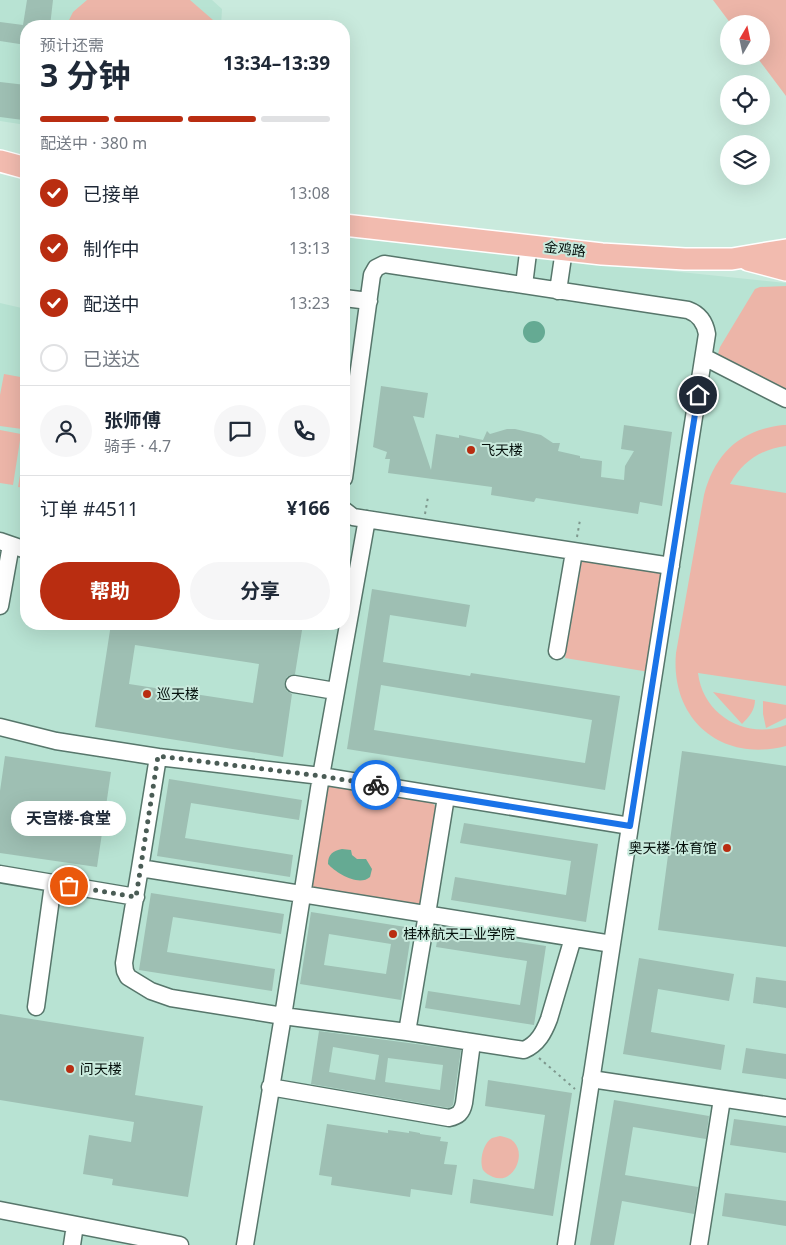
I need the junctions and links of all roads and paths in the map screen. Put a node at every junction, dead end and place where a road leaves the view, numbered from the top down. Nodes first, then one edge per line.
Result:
1 (0, 161) edge
2 (20, 166) edge
3 (350, 226) edge
4 (529, 245) junction
5 (564, 250) junction
6 (786, 250) edge
7 (740, 258) junction
8 (786, 270) edge
9 (524, 286) junction
10 (558, 291) junction
11 (350, 299) edge
12 (369, 301) junction
13 (704, 356) junction
14 (786, 399) edge
15 (350, 436) edge
16 (428, 497) dead end
17 (350, 515) edge
18 (366, 520) junction
19 (580, 520) dead end
20 (423, 528) junction
21 (12, 545) edge
22 (574, 552) junction
23 (671, 566) junction
24 (350, 596) edge
25 (0, 606) edge
26 (344, 630) edge
27 (557, 651) dead end
28 (294, 684) dead end
29 (335, 690) junction
30 (0, 728) edge
31 (158, 756) junction
32 (321, 776) junction
33 (446, 797) junction
34 (630, 826) junction
35 (140, 868) junction
36 (0, 874) edge
37 (53, 884) junction
38 (302, 894) junction
39 (136, 897) junction
40 (427, 914) junction
41 (573, 938) junction
42 (612, 944) junction
43 (36, 1008) dead end
44 (283, 1016) junction
45 (407, 1032) junction
46 (472, 1043) junction
47 (528, 1049) junction
48 (591, 1079) junction
49 (270, 1087) junction
50 (722, 1098) junction
51 (588, 1101) junction
52 (786, 1108) edge
53 (0, 1210) edge
54 (76, 1225) junction
55 (72, 1245) edge
56 (180, 1245) edge
57 (245, 1245) edge
58 (566, 1245) edge
59 (699, 1245) edge

1 - 2 main road
3 - 4 main road, 金鸡路
4 - 5 main road, 金鸡路
4 - 9 lane
5 - 7 main road, 金鸡路
5 - 10 lane
6 - 7 main road, 金鸡路
7 - 8 main road
9 - 10 lane
9 - 12 lane
10 - 13 lane
11 - 12 lane
12 - 15 lane
13 - 14 lane
13 - 23 lane
16 - 20 path
17 - 18 lane
18 - 20 lane
18 - 24 lane
19 - 22 path
20 - 22 lane
21 - 25 lane
22 - 23 lane
22 - 27 lane
23 - 34 lane
26 - 29 lane
28 - 29 lane
29 - 32 lane
30 - 31 lane
31 - 32 lane
31 - 35 lane
32 - 33 lane
32 - 38 lane
33 - 34 lane
33 - 40 lane
34 - 42 lane
35 - 38 lane
35 - 39 lane
36 - 37 lane
37 - 39 lane
37 - 43 lane
38 - 40 lane
38 - 44 lane
39 - 44 lane
40 - 41 lane
40 - 45 lane
41 - 42 lane
41 - 47 lane
42 - 48 lane
44 - 45 lane
44 - 49 lane
45 - 46 lane
46 - 47 lane
46 - 49 lane
47 - 51 path
48 - 50 lane
48 - 51 lane
49 - 57 lane
50 - 52 lane
50 - 59 lane
51 - 58 lane
53 - 54 lane
54 - 55 lane
54 - 56 lane

